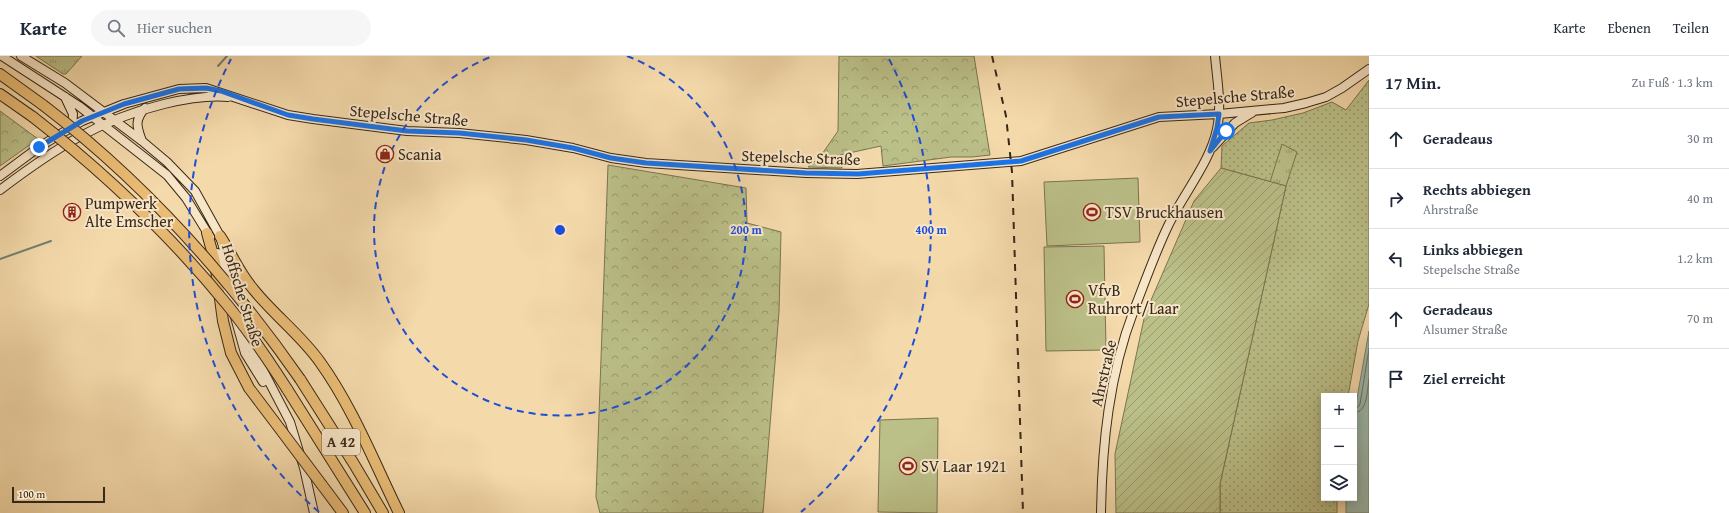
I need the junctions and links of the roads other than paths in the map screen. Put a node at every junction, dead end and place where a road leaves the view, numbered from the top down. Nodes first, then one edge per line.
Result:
1 (2, 56) edge
2 (22, 56) edge
3 (1215, 56) edge
4 (1369, 69) edge
5 (0, 74) edge
6 (0, 94) edge
7 (64, 95) junction
8 (236, 97) junction
9 (144, 108) junction
10 (1255, 110) junction
11 (102, 112) junction
12 (1219, 114) junction
13 (93, 116) junction
14 (112, 120) junction
15 (103, 124) junction
16 (72, 127) junction
17 (142, 141) junction
18 (1210, 151) junction
19 (0, 176) edge
20 (0, 190) edge
21 (195, 191) junction
22 (186, 198) junction
23 (207, 233) junction
24 (220, 236) junction
25 (286, 414) junction
26 (314, 513) edge
27 (343, 513) edge
28 (365, 513) edge
29 (383, 513) edge
30 (399, 513) edge
31 (1101, 513) edge

1 - 7 street, Hoffsche Straße
2 - 11 street, Hoffsche Straße
3 - 12 street, Ahrstraße
4 - 10 street, Stepelsche Straße
5 - 29 highway, A 42, bridge
6 - 28 highway, A 42, bridge
7 - 13 street, Hoffsche Straße
7 - 16 street
8 - 9 street, Stepelsche Straße
8 - 11 street, Stepelsche Straße
8 - 12 street, Stepelsche Straße
9 - 14 street, Stepelsche Straße
9 - 17 street
10 - 12 street, Stepelsche Straße
10 - 18 street
11 - 13 street, Stepelsche Straße
11 - 14 street, Hoffsche Straße
12 - 18 street, Ahrstraße
13 - 15 street, Hoffsche Straße
13 - 16 street, Stepelsche Straße
14 - 15 street, Stepelsche Straße
14 - 17 street, Hoffsche Straße
15 - 20 street, Stepelsche Straße
15 - 22 street, Hoffsche Straße
16 - 19 street, Stepelsche Straße
17 - 21 street, Hoffsche Straße
18 - 31 street, Ahrstraße
21 - 22 street
21 - 24 street, Hoffsche Straße
22 - 23 street, Hoffsche Straße
23 - 25 street, Hoffsche Straße
23 - 27 highway, bridge
24 - 25 street, Hoffsche Straße
24 - 30 highway
25 - 26 street, Hoffsche Straße

